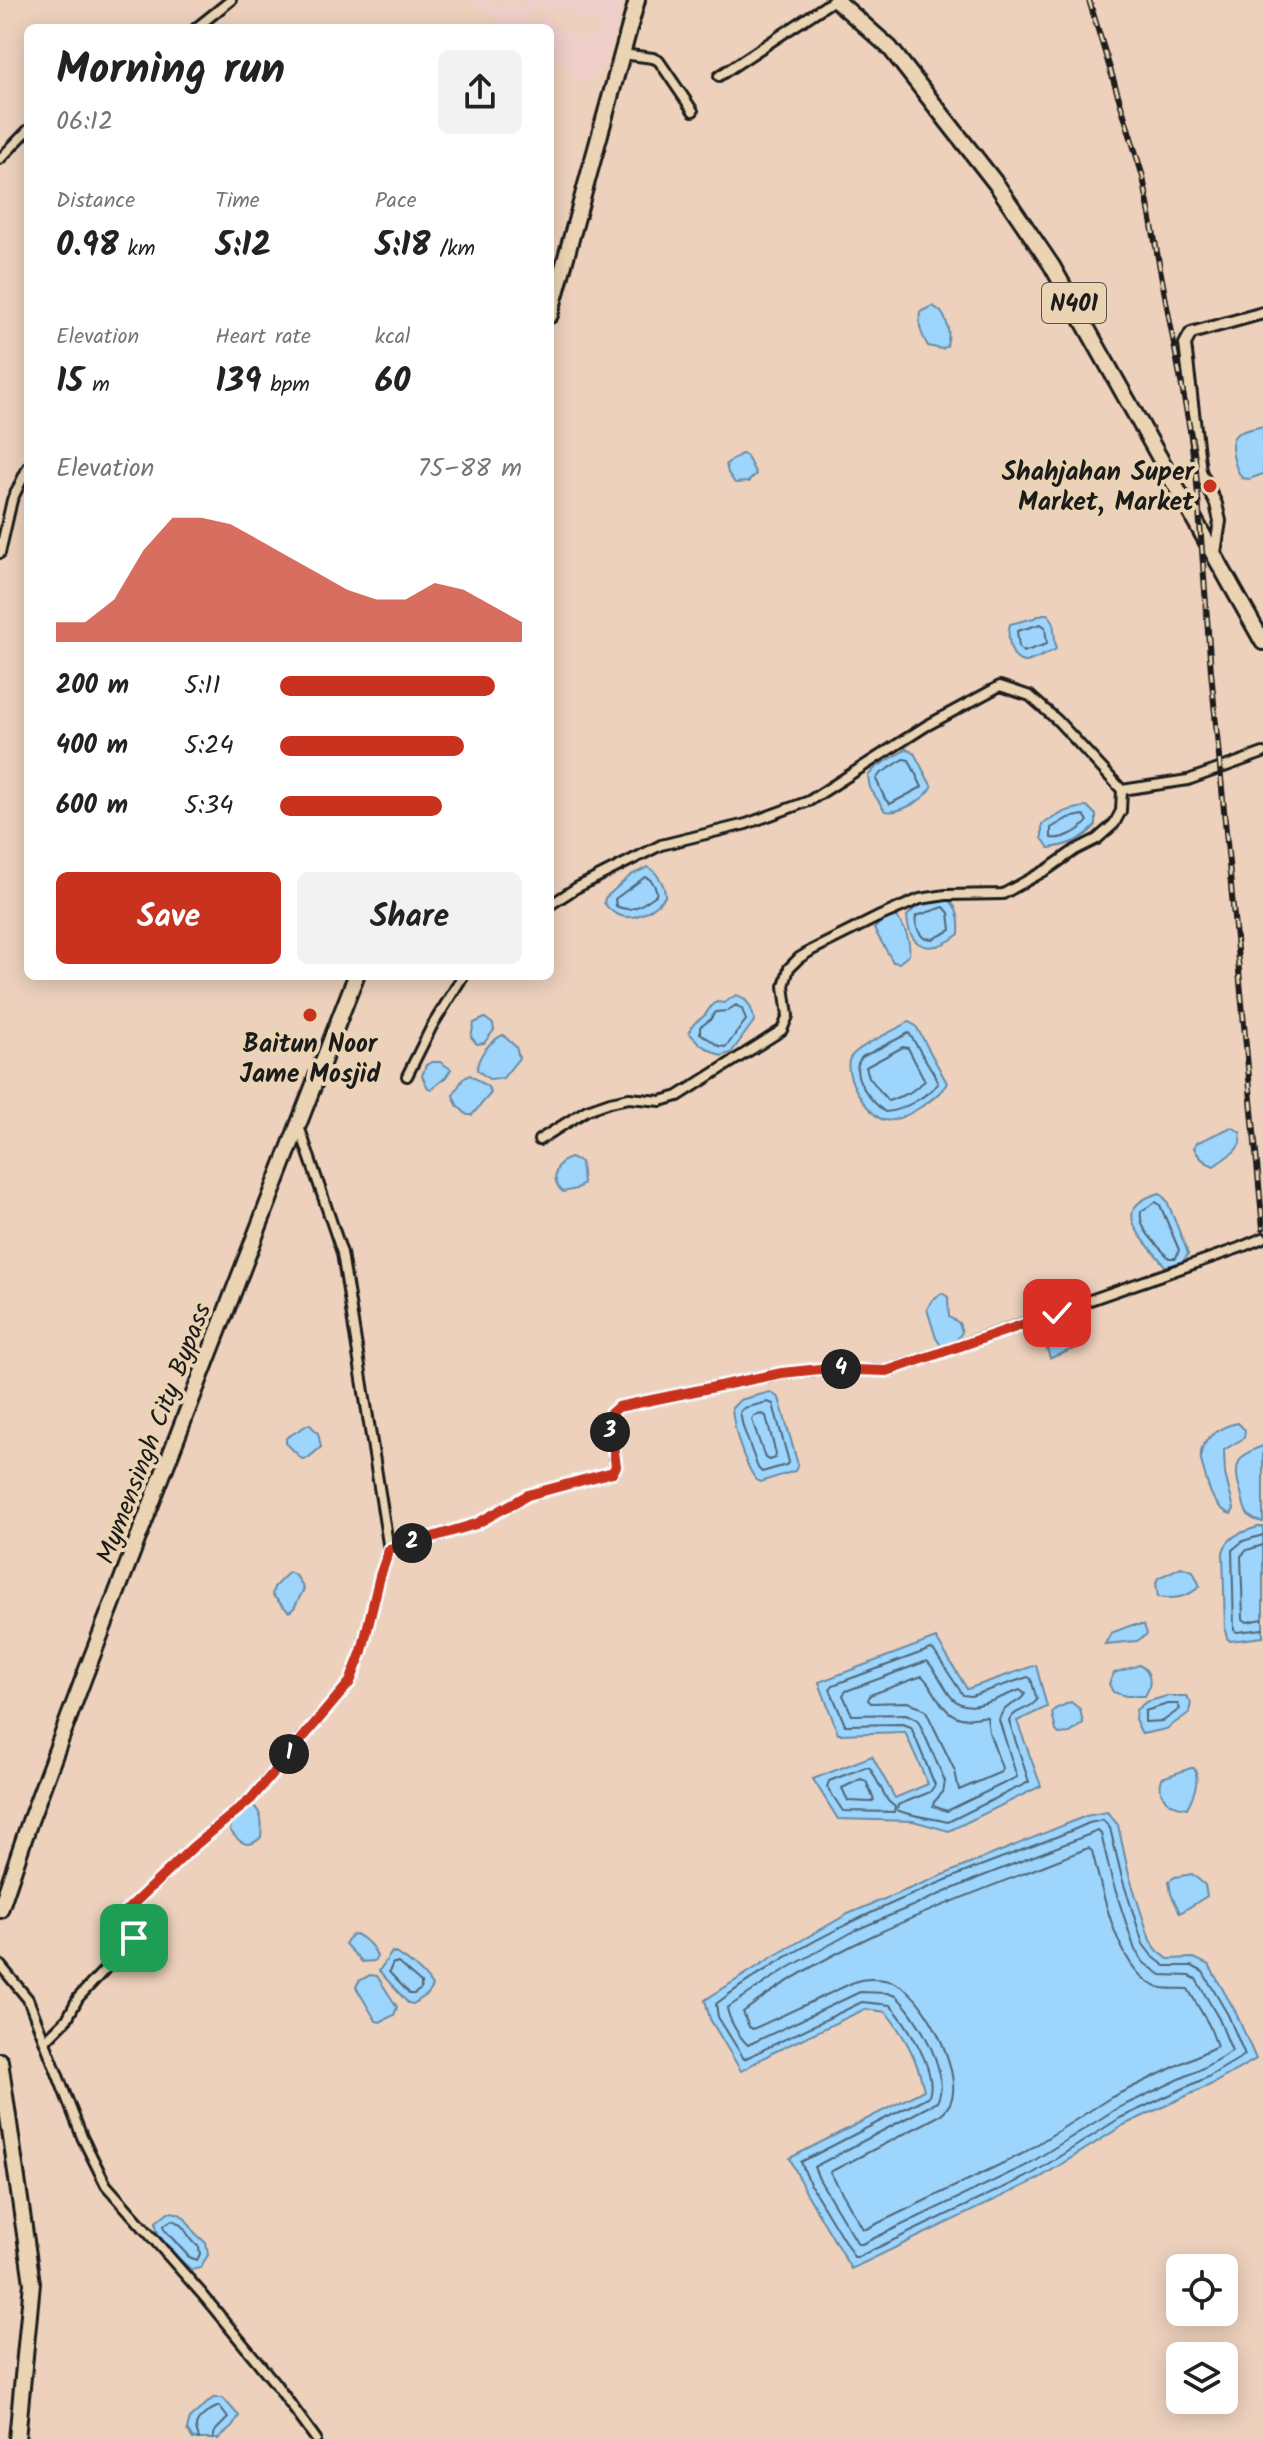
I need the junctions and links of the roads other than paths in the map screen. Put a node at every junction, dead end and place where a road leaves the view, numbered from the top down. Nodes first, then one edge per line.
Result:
1 (231, 0) edge
2 (637, 0) edge
3 (835, 0) edge
4 (201, 24) edge
5 (622, 54) junction
6 (719, 76) dead end
7 (693, 111) dead end
8 (24, 134) edge
9 (0, 159) edge
10 (554, 300) edge
11 (1263, 313) edge
12 (24, 475) edge
13 (0, 553) edge
14 (1215, 553) junction
15 (1263, 642) edge
16 (1263, 753) edge
17 (1122, 790) junction
18 (554, 902) edge
19 (354, 980) edge
20 (461, 980) edge
21 (407, 1076) dead end
22 (299, 1125) junction
23 (539, 1140) dead end
24 (1263, 1238) edge
25 (389, 1550) junction
26 (0, 1910) edge
27 (0, 1965) edge
28 (45, 2041) junction
29 (0, 2061) edge
30 (17, 2439) edge
31 (316, 2439) edge

1 - 4 street
2 - 5 highway
3 - 6 street
3 - 14 highway, N401
5 - 7 street
5 - 10 highway
8 - 9 street
11 - 14 street
12 - 13 street
14 - 15 highway, N401
16 - 17 street
17 - 18 street
17 - 23 street
19 - 22 highway, Mymensingh City Bypass
20 - 21 street
22 - 25 street
22 - 26 highway, Mymensingh City Bypass
24 - 25 street
25 - 28 street
27 - 28 street
28 - 31 street
29 - 30 highway

